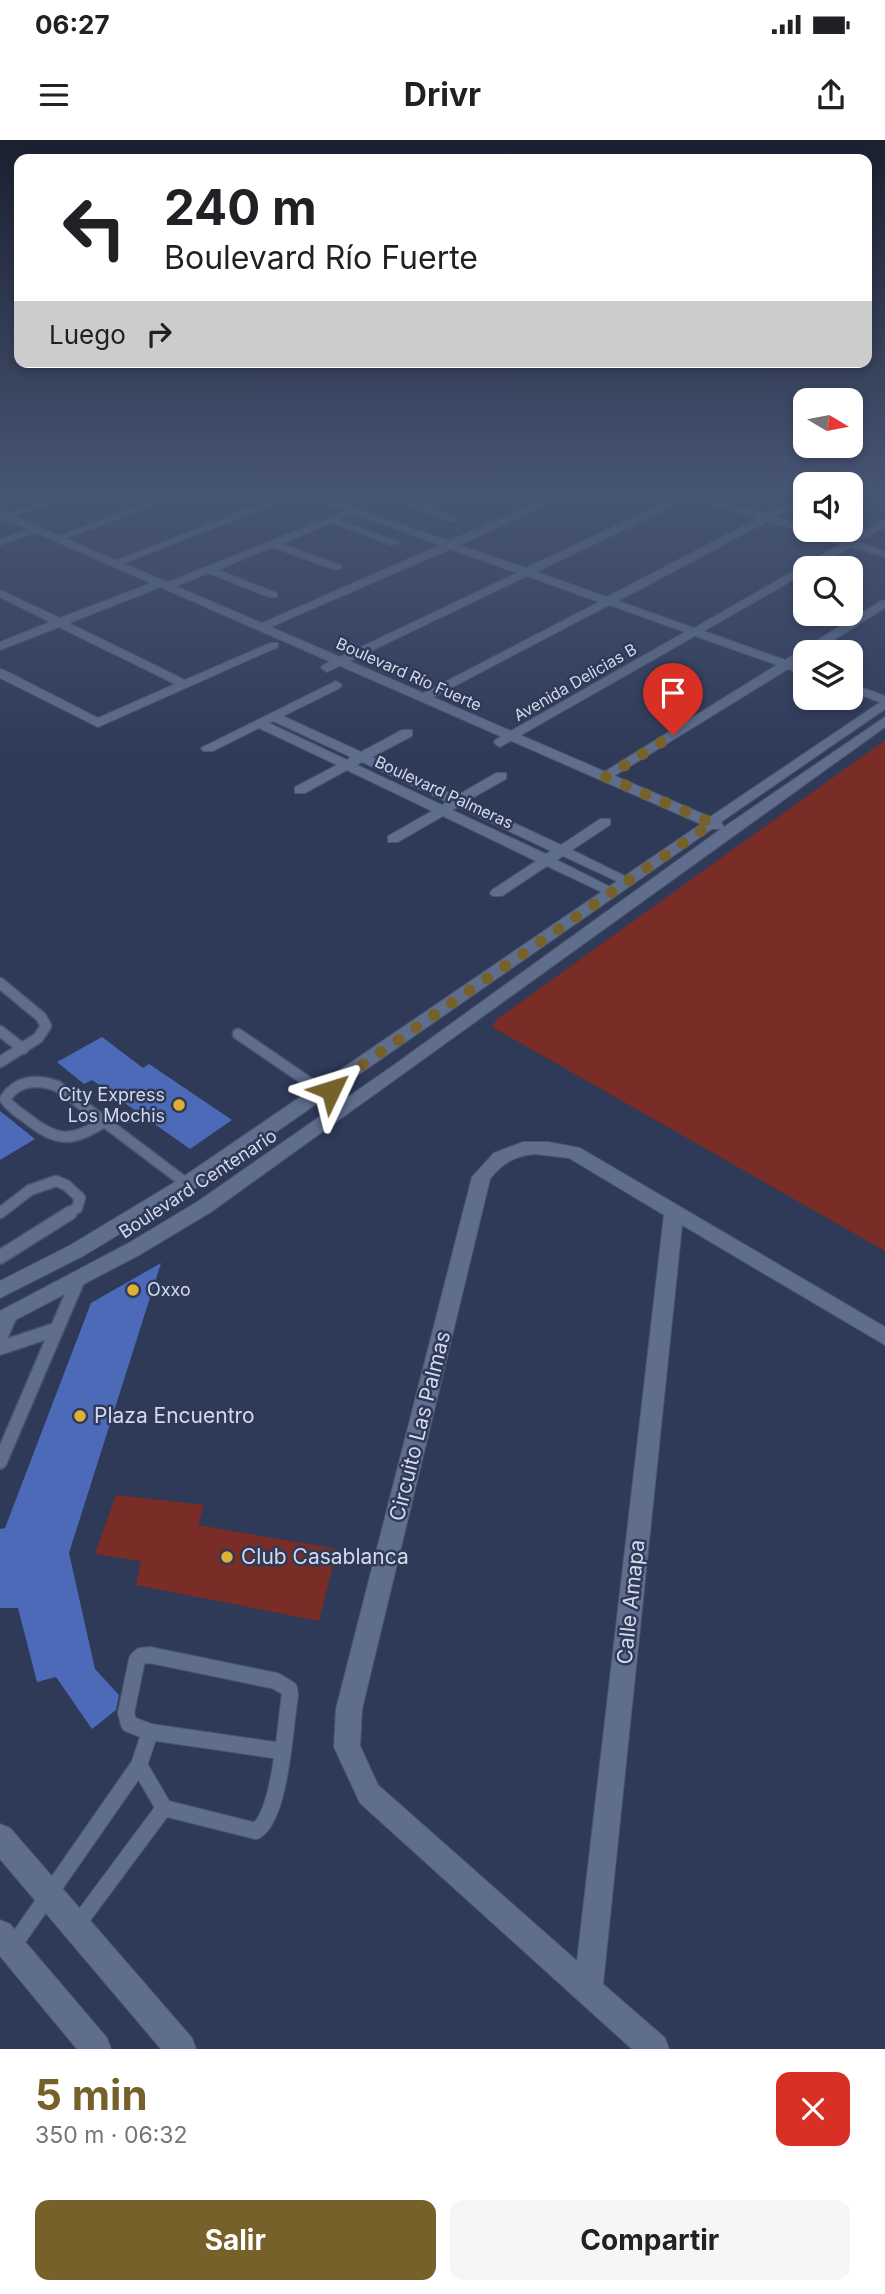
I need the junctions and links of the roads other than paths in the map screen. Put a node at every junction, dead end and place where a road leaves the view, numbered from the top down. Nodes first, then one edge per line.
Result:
1 (126, 580) edge
2 (153, 580) edge
3 (179, 580) edge
4 (235, 580) edge
5 (371, 580) edge
6 (509, 580) edge
7 (548, 580) edge
8 (650, 580) edge
9 (785, 580) edge
10 (164, 585) junction
11 (144, 588) junction
12 (0, 593) edge
13 (273, 595) dead end
14 (609, 602) junction
15 (885, 603) edge
16 (59, 622) junction
17 (262, 627) junction
18 (694, 632) junction
19 (274, 645) junction
20 (0, 646) edge
21 (339, 661) junction
22 (786, 664) junction
23 (793, 667) edge
24 (327, 668) junction
25 (0, 673) edge
26 (186, 685) junction
27 (336, 685) dead end
28 (863, 692) edge
29 (424, 698) junction
30 (885, 701) edge
31 (273, 716) junction
32 (885, 722) edge
33 (259, 723) junction
34 (407, 733) dead end
35 (506, 740) junction
36 (208, 748) dead end
37 (361, 757) junction
38 (347, 765) junction
39 (501, 776) dead end
40 (606, 777) junction
41 (300, 790) dead end
42 (456, 802) junction
43 (442, 810) junction
44 (605, 822) dead end
45 (715, 831) junction
46 (393, 839) dead end
47 (560, 850) junction
48 (547, 860) junction
49 (628, 881) junction
50 (613, 892) junction
51 (497, 893) dead end
52 (0, 983) edge
53 (0, 1031) edge
54 (238, 1034) dead end
55 (23, 1049) junction
56 (0, 1062) edge
57 (326, 1089) junction
58 (349, 1105) junction
59 (104, 1122) junction
60 (187, 1184) junction
61 (0, 1213) edge
62 (674, 1213) junction
63 (0, 1257) edge
64 (78, 1280) junction
65 (3, 1285) edge
66 (5, 1318) edge
67 (57, 1329) junction
68 (885, 1337) edge
69 (0, 1339) edge
70 (0, 1348) edge
71 (0, 1462) edge
72 (150, 1732) junction
73 (281, 1751) junction
74 (139, 1765) junction
75 (164, 1808) junction
76 (0, 1838) edge
77 (48, 1895) junction
78 (76, 1926) junction
79 (6, 1941) edge
80 (588, 1990) junction
81 (96, 2049) edge
82 (181, 2049) edge
83 (654, 2049) edge

1 - 11 street, Boulevard Río Fuerte
2 - 10 street, Boulevard Río Fuerte
3 - 10 street
4 - 13 street
5 - 17 street
6 - 21 street
7 - 14 street
8 - 14 street
9 - 18 street, Avenida Delicias B
10 - 11 street
10 - 17 street, Boulevard Río Fuerte
11 - 16 street
11 - 19 street, Boulevard Río Fuerte
12 - 16 street
14 - 18 street
14 - 29 street
15 - 22 street
16 - 20 street
16 - 26 street
17 - 21 street, Boulevard Río Fuerte
18 - 22 street
18 - 35 street, Avenida Delicias B
19 - 24 street, Boulevard Río Fuerte
19 - 26 street
21 - 24 street
21 - 29 street, Boulevard Río Fuerte
22 - 23 street
22 - 40 street
24 - 35 street, Boulevard Río Fuerte
25 - 26 street
27 - 31 street
28 - 30 street
29 - 35 street, Boulevard Río Fuerte
30 - 45 street, Boulevard Centenario
31 - 33 street
31 - 37 street, Boulevard Palmeras
32 - 45 street, Boulevard Centenario
33 - 36 street
33 - 38 street, Boulevard Palmeras
34 - 37 street
35 - 40 street, Boulevard Río Fuerte
35 - 45 street, Boulevard Río Fuerte
37 - 38 street
37 - 42 street, Boulevard Palmeras
38 - 41 street
38 - 43 street, Boulevard Palmeras
39 - 42 street
40 - 45 street, Boulevard Río Fuerte
42 - 43 street
42 - 47 street, Boulevard Palmeras
43 - 46 street
43 - 48 street, Boulevard Palmeras
44 - 47 street
45 - 49 street, Boulevard Centenario
45 - 58 street, Boulevard Centenario
47 - 48 street
47 - 49 street, Boulevard Palmeras
48 - 50 street, Boulevard Palmeras
48 - 51 street
49 - 50 street, Boulevard Centenario
50 - 57 street, Boulevard Centenario
52 - 55 lane
53 - 55 lane
54 - 57 lane
55 - 56 lane
57 - 58 street
57 - 60 street, Boulevard Centenario
58 - 64 street, Boulevard Centenario
59 - 59 lane
59 - 60 lane
60 - 65 street, Boulevard Centenario
61 - 63 lane
62 - 68 street, Circuito Las Palmas
62 - 80 street, Calle Amapa
62 - 80 street, Circuito Las Palmas
64 - 66 street, Boulevard Centenario
64 - 67 lane
66 - 69 lane
67 - 70 lane
67 - 71 lane
72 - 73 lane
72 - 73 lane
72 - 74 lane
73 - 75 lane
74 - 75 lane
74 - 77 lane
75 - 78 lane
76 - 77 street
77 - 78 street
77 - 79 lane
78 - 82 street
79 - 81 street
80 - 83 street, Circuito Las Palmas

